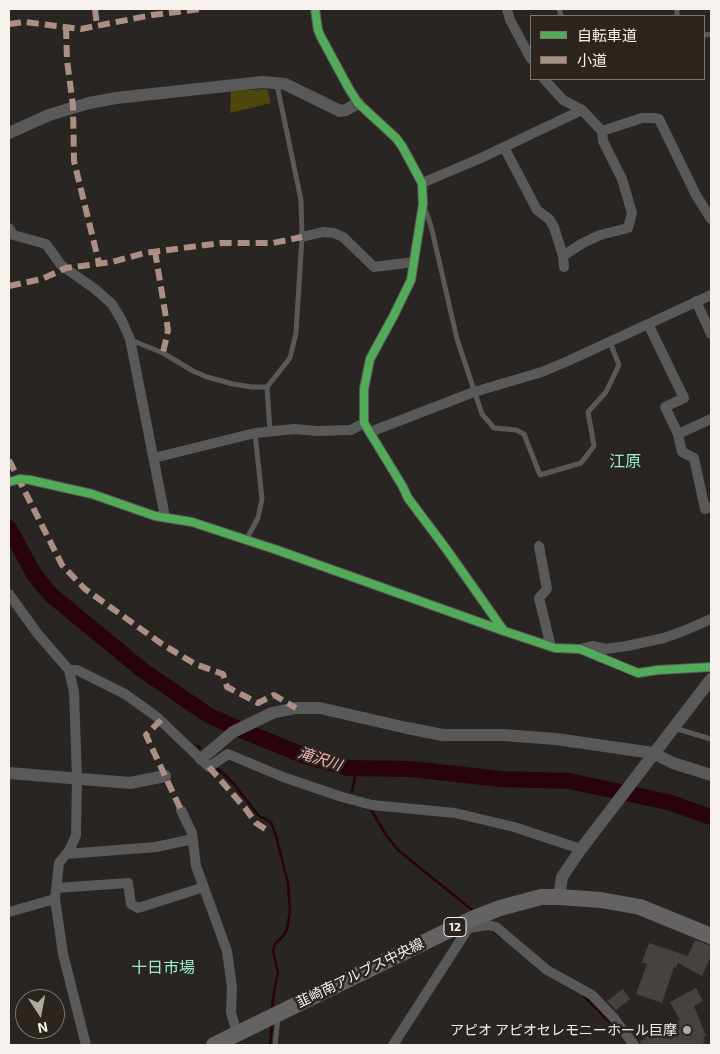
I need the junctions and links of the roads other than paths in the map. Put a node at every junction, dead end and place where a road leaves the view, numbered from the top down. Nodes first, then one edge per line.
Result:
1 (315, 9) edge
2 (506, 9) edge
3 (528, 47) edge
4 (545, 80) edge
5 (276, 82) junction
6 (358, 103) junction
7 (582, 110) junction
8 (602, 131) junction
9 (9, 133) edge
10 (504, 147) junction
11 (422, 183) junction
12 (423, 204) junction
13 (711, 219) edge
14 (9, 228) edge
15 (302, 237) junction
16 (414, 262) junction
17 (711, 295) edge
18 (696, 301) junction
19 (648, 324) junction
20 (711, 334) edge
21 (130, 339) junction
22 (610, 342) junction
23 (267, 387) junction
24 (474, 392) junction
25 (711, 419) edge
26 (367, 428) junction
27 (270, 430) junction
28 (255, 433) junction
29 (678, 434) junction
30 (154, 458) junction
31 (10, 481) edge
32 (711, 507) edge
33 (165, 517) junction
34 (246, 540) junction
35 (539, 546) dead end
36 (9, 594) edge
37 (711, 619) edge
38 (504, 632) junction
39 (551, 647) junction
40 (580, 649) junction
41 (711, 668) edge
42 (69, 670) junction
43 (711, 679) edge
44 (674, 727) junction
45 (711, 739) edge
46 (200, 758) junction
47 (650, 758) junction
48 (9, 773) edge
49 (711, 775) edge
50 (165, 776) dead end
51 (77, 778) junction
52 (181, 810) dead end
53 (193, 839) junction
54 (582, 847) junction
55 (66, 854) junction
56 (204, 887) junction
57 (56, 893) junction
58 (559, 896) junction
59 (9, 912) edge
60 (471, 923) junction
61 (711, 936) edge
62 (279, 1013) junction
63 (237, 1034) junction
64 (86, 1045) edge
65 (214, 1045) edge
66 (275, 1045) edge
67 (393, 1045) edge
68 (634, 1045) edge

1 - 6 street
2 - 3 street
4 - 7 street
5 - 6 street
5 - 9 street
5 - 15 lane
6 - 11 street
7 - 8 street
7 - 10 street
8 - 10 street
8 - 13 street
10 - 11 street
11 - 12 street
12 - 16 street
12 - 24 lane
14 - 21 street
15 - 16 street
15 - 23 lane
16 - 26 street
17 - 18 street
18 - 19 street
18 - 20 street
19 - 22 street
19 - 29 street
21 - 23 lane
21 - 30 street
22 - 24 street
22 - 24 lane
23 - 27 lane
24 - 26 street
25 - 29 street
26 - 27 street
26 - 38 street
27 - 28 street
28 - 30 street
28 - 34 lane
29 - 32 street
30 - 33 street
31 - 33 street
33 - 34 street
34 - 38 street
35 - 39 street
36 - 42 street
37 - 40 street
38 - 39 street
39 - 40 street
40 - 41 street
42 - 46 street
42 - 51 street
43 - 44 street
44 - 45 lane
44 - 47 street
46 - 47 street
46 - 54 street
47 - 49 street
47 - 54 street
48 - 51 street
50 - 51 street
51 - 55 street
52 - 53 street
53 - 55 street
53 - 56 street
54 - 58 street
55 - 57 street
56 - 57 street
56 - 63 street
57 - 59 street
57 - 64 street
58 - 60 main road, 韮崎南アルプス中央線 / 12
58 - 61 main road, 韮崎南アルプス中央線 / 12
60 - 62 main road, 韮崎南アルプス中央線 / 12
60 - 67 street
60 - 68 street
62 - 63 main road, 韮崎南アルプス中央線 / 12
62 - 66 lane
63 - 65 main road, 韮崎南アルプス中央線 / 12

